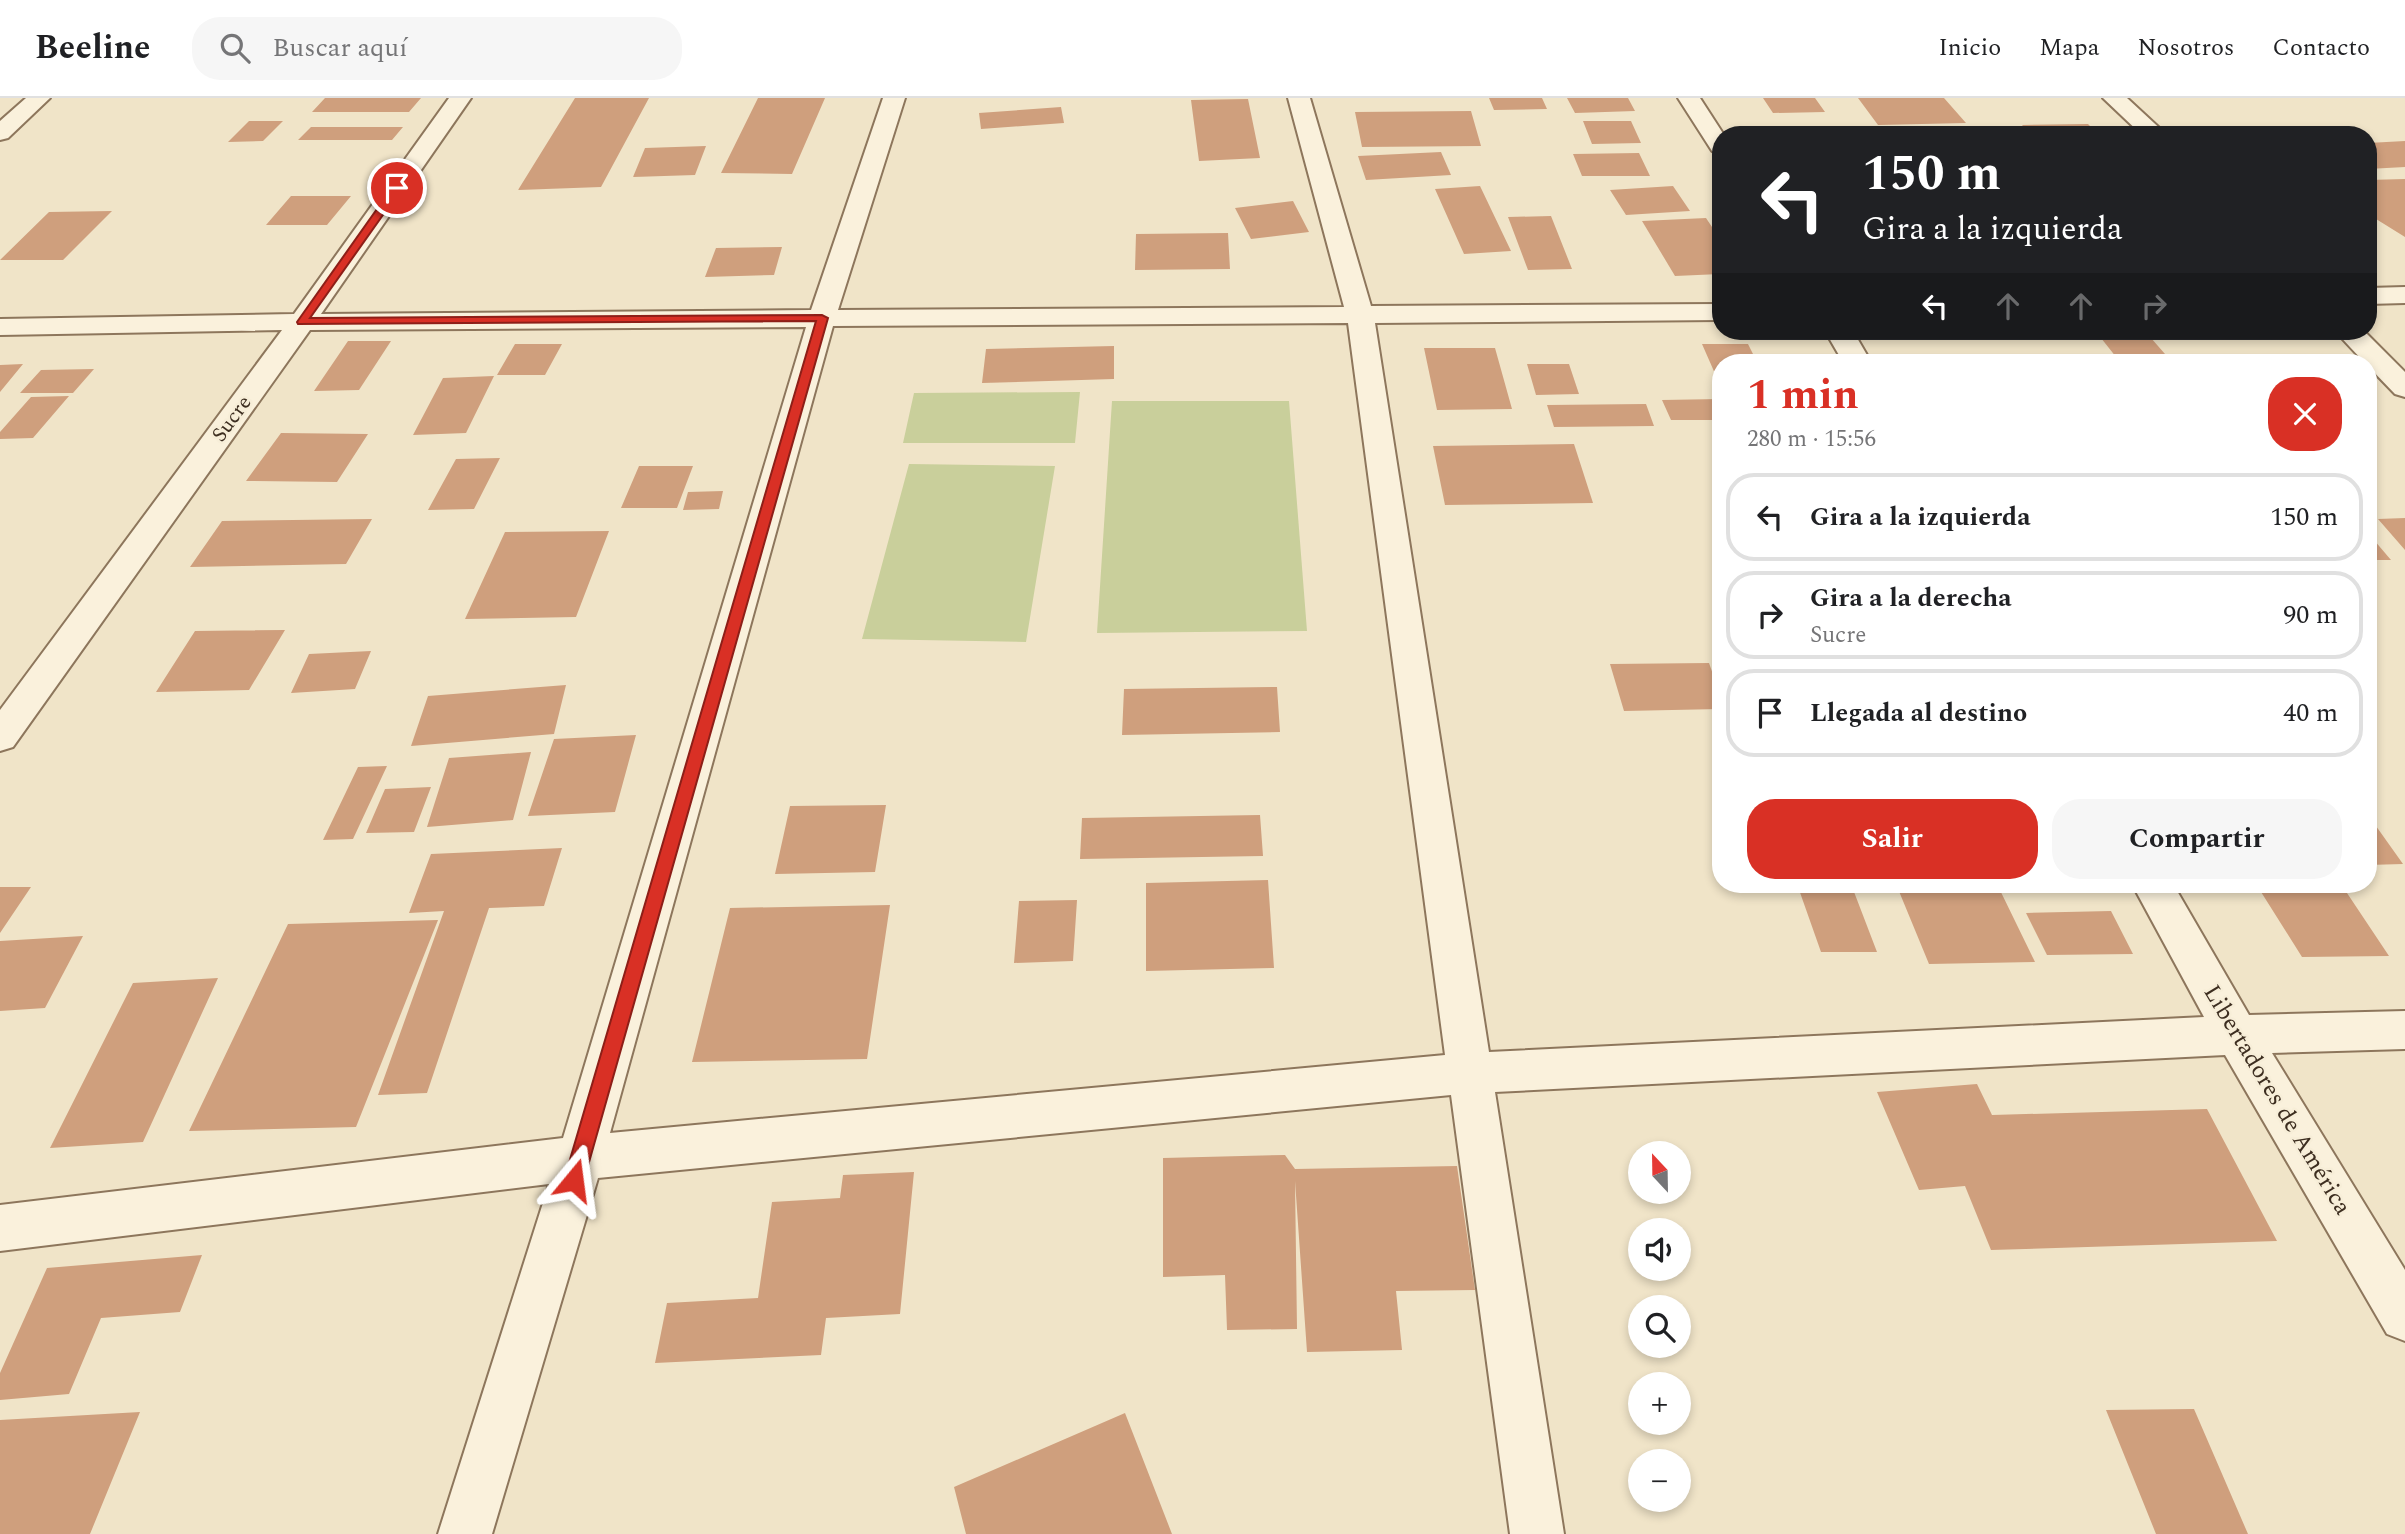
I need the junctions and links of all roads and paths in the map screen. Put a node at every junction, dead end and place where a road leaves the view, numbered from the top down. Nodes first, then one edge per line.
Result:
1 (39, 98) edge
2 (460, 98) edge
3 (894, 98) edge
4 (1299, 98) edge
5 (1689, 98) edge
6 (2114, 98) edge
7 (2146, 126) edge
8 (0, 133) edge
9 (1712, 134) edge
10 (2405, 295) edge
11 (2377, 296) edge
12 (1712, 312) edge
13 (1360, 315) junction
14 (822, 318) junction
15 (302, 322) junction
16 (0, 327) edge
17 (2358, 340) edge
18 (2372, 354) edge
19 (2377, 360) edge
20 (2405, 388) edge
21 (0, 737) edge
22 (2157, 893) edge
23 (2405, 1030) edge
24 (2237, 1035) junction
25 (1471, 1073) junction
26 (580, 1158) junction
27 (0, 1228) edge
28 (2405, 1316) edge
29 (465, 1534) edge
30 (1537, 1534) edge

1 - 8 street
2 - 15 street, Sucre
3 - 14 street
4 - 13 street
5 - 9 street
6 - 7 street
10 - 11 street
12 - 13 street
13 - 14 street
13 - 25 street
14 - 15 street
14 - 26 street
15 - 16 street
15 - 21 street, Sucre
17 - 18 street
19 - 20 street
22 - 24 street, Libertadores de América
23 - 24 street
24 - 25 street
24 - 28 street, Libertadores de América
25 - 26 street
25 - 30 street
26 - 27 street
26 - 29 street

